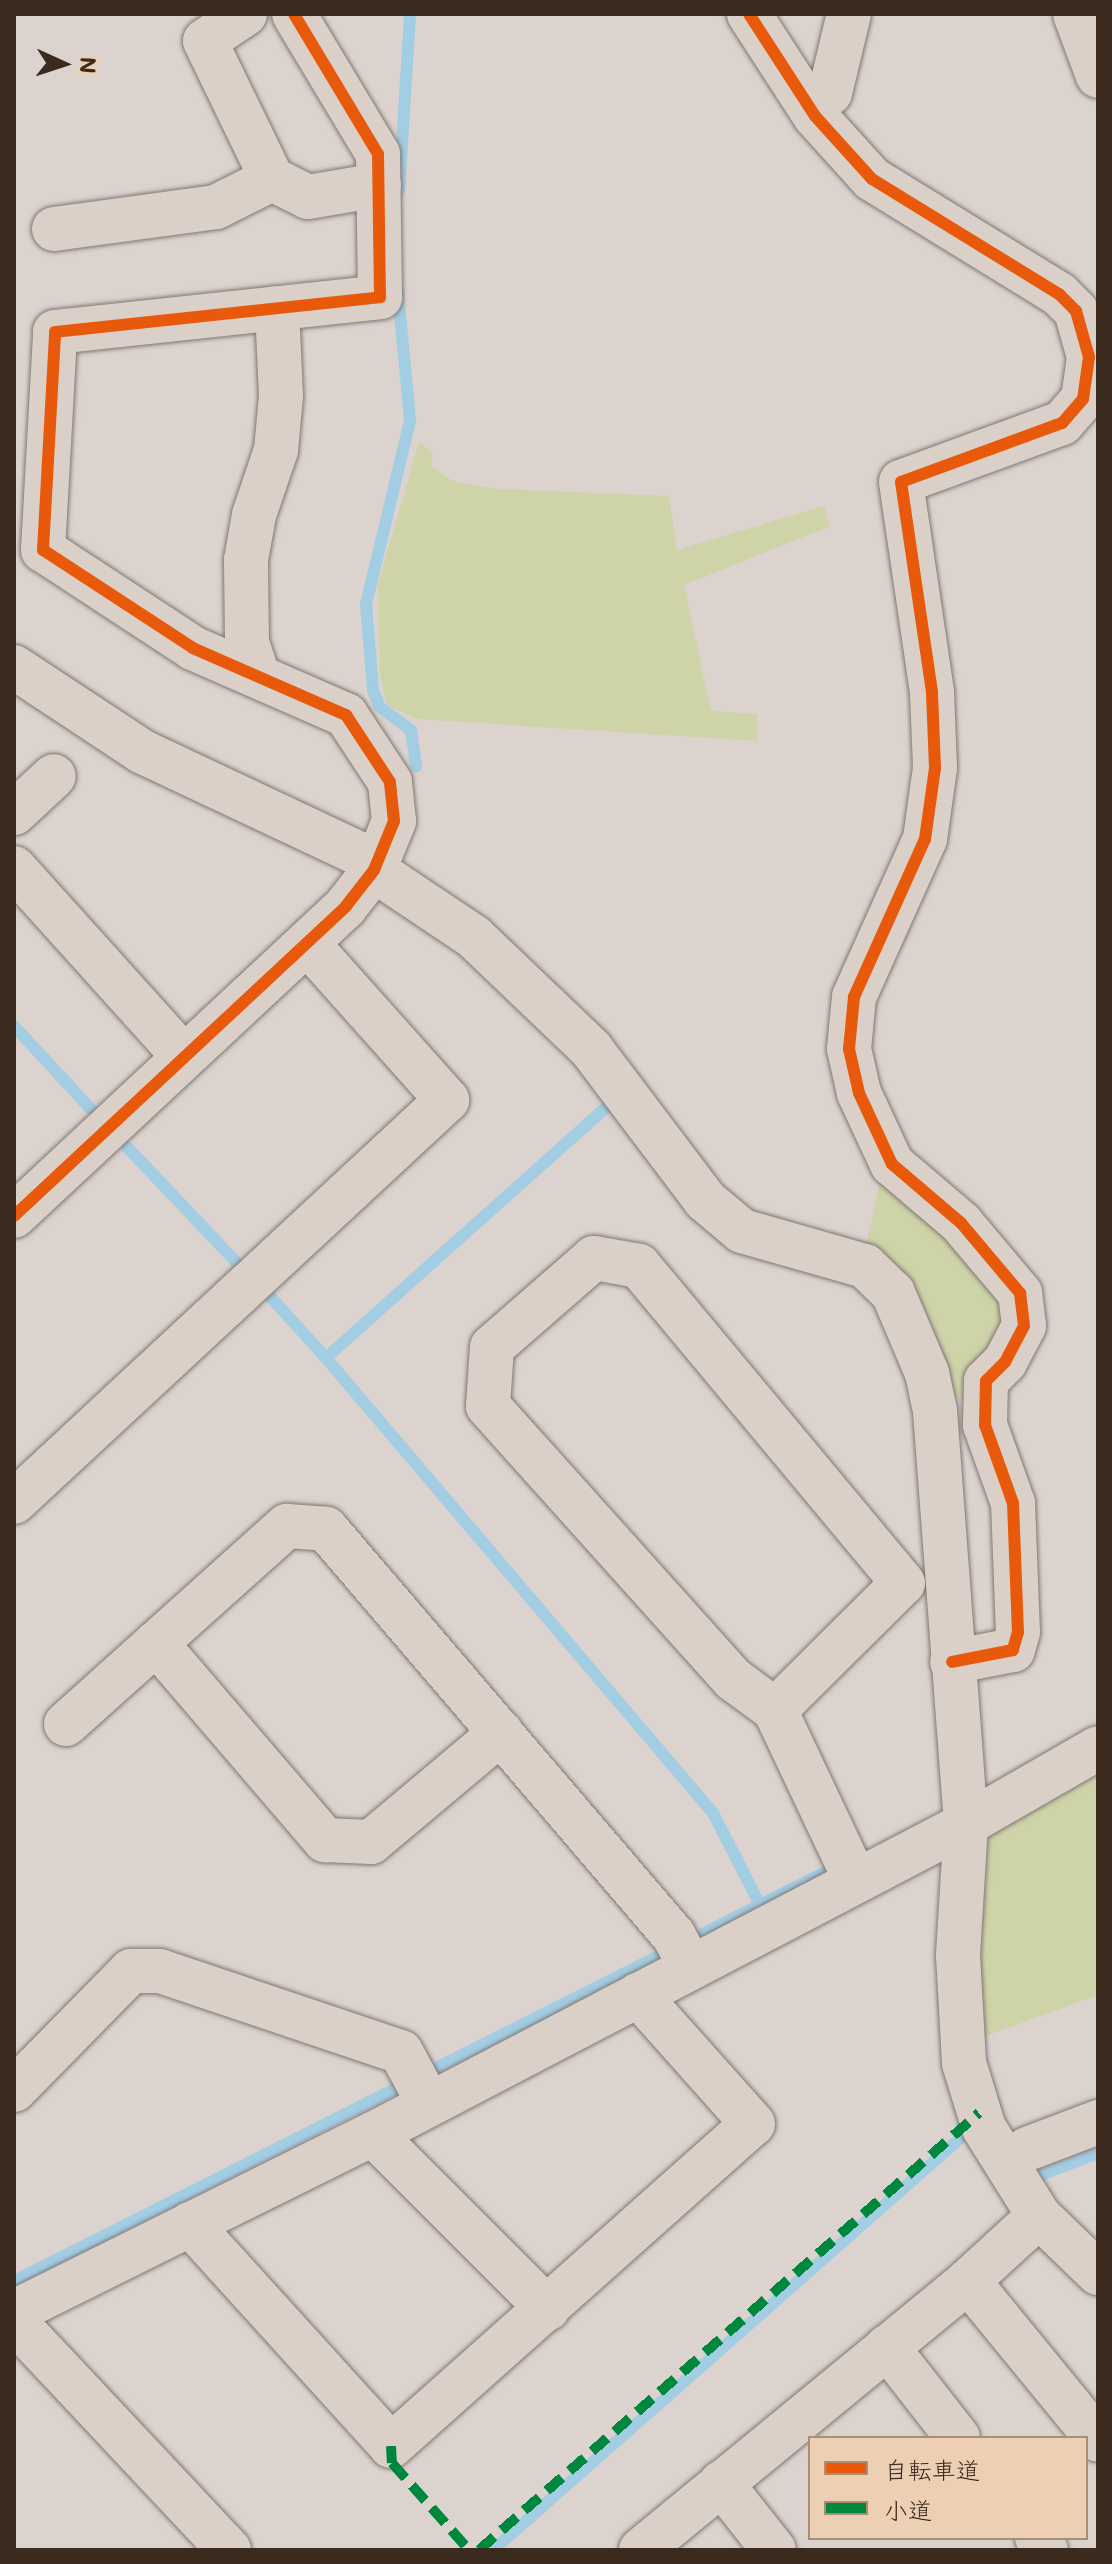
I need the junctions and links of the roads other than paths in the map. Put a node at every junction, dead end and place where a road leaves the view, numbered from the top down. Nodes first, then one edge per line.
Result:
1 (245, 14) edge
2 (294, 14) edge
3 (749, 14) edge
4 (849, 14) edge
5 (1075, 14) edge
6 (1098, 76) edge
7 (830, 93) dead end
8 (272, 179) junction
9 (379, 185) junction
10 (54, 229) dead end
11 (277, 308) junction
12 (14, 667) edge
13 (258, 676) junction
14 (54, 776) dead end
15 (14, 813) edge
16 (375, 866) junction
17 (14, 868) edge
18 (307, 943) junction
19 (184, 1057) junction
20 (16, 1209) edge
21 (14, 1502) edge
22 (944, 1537) junction
23 (903, 1583) junction
24 (156, 1643) junction
25 (952, 1662) junction
26 (775, 1710) junction
27 (66, 1724) dead end
28 (501, 1733) junction
29 (1098, 1748) edge
30 (966, 1824) junction
31 (849, 1866) junction
32 (682, 1951) junction
33 (638, 1995) junction
34 (420, 2088) junction
35 (14, 2090) edge
36 (1098, 2122) edge
37 (373, 2134) junction
38 (1027, 2149) dead end
39 (190, 2224) junction
40 (1069, 2228) edge
41 (1098, 2273) edge
42 (968, 2281) junction
43 (548, 2309) junction
44 (14, 2312) edge
45 (14, 2321) edge
46 (887, 2347) junction
47 (956, 2436) edge
48 (1098, 2440) edge
49 (721, 2483) junction
50 (229, 2550) edge
51 (641, 2550) edge
52 (774, 2550) edge

1 - 8 street
2 - 9 street
3 - 25 street
4 - 7 street
5 - 6 street
8 - 9 street
8 - 10 street
9 - 11 street
11 - 13 street
11 - 13 street
12 - 16 street
13 - 16 street
14 - 15 street
16 - 18 street
16 - 22 street
17 - 19 street
18 - 19 street
18 - 21 street
19 - 20 street
22 - 23 street
22 - 25 street
23 - 26 street
23 - 26 street
24 - 27 street
24 - 28 street
24 - 28 street
25 - 30 street
26 - 31 street
28 - 32 street
29 - 30 street
30 - 31 street
30 - 40 street
31 - 32 street
32 - 33 street
33 - 34 street
33 - 43 street
34 - 35 street
34 - 37 street
36 - 38 street
37 - 39 street
37 - 43 street
39 - 43 street
39 - 44 street
40 - 41 street
40 - 42 street
42 - 46 street
42 - 48 street
45 - 50 street
46 - 47 street
46 - 49 street
49 - 51 street
49 - 52 street

